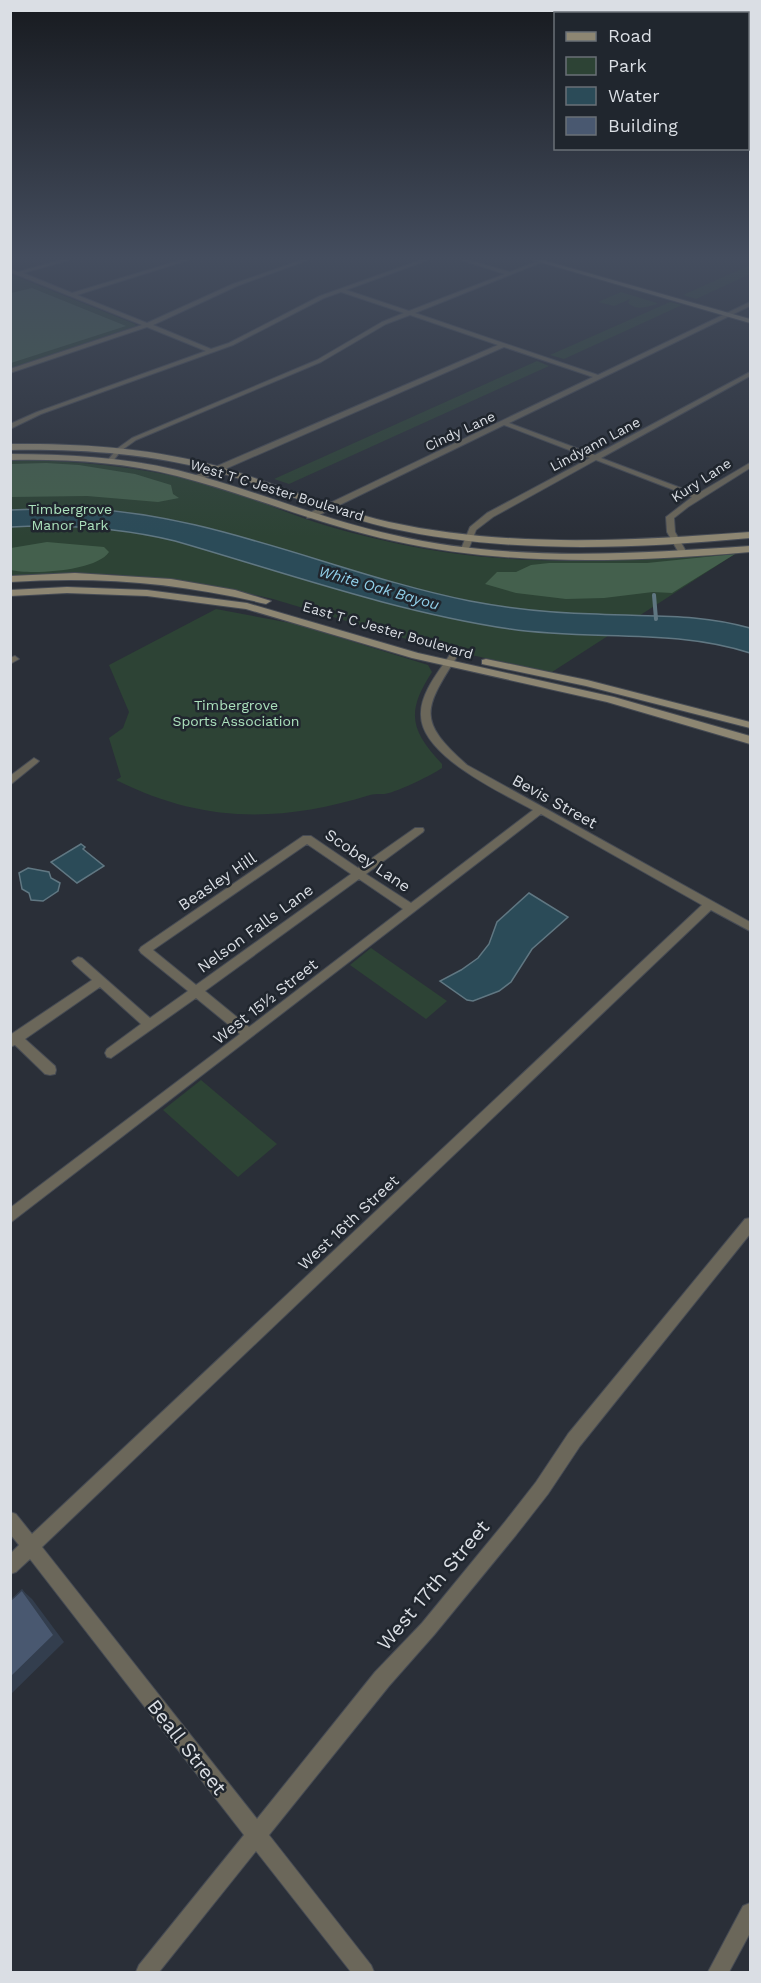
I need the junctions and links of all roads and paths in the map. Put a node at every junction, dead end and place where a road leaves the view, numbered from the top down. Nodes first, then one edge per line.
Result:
1 (66, 353) edge
2 (207, 353) edge
3 (333, 353) edge
4 (485, 353) edge
5 (529, 353) edge
6 (652, 353) edge
7 (10, 371) edge
8 (750, 374) edge
9 (599, 378) junction
10 (504, 423) junction
11 (10, 427) edge
12 (10, 447) edge
13 (118, 452) junction
14 (10, 457) edge
15 (595, 458) junction
16 (109, 462) junction
17 (750, 465) edge
18 (217, 469) junction
19 (197, 478) junction
20 (698, 497) junction
21 (328, 507) junction
22 (310, 516) junction
23 (750, 535) edge
24 (469, 538) junction
25 (675, 541) junction
26 (465, 549) junction
27 (750, 549) edge
28 (683, 554) junction
29 (92, 576) junction
30 (10, 579) edge
31 (85, 591) junction
32 (10, 593) edge
33 (452, 660) junction
34 (653, 705) junction
35 (750, 725) edge
36 (750, 740) edge
37 (34, 761) dead end
38 (10, 782) edge
39 (540, 810) junction
40 (419, 830) dead end
41 (307, 839) joint
42 (359, 874) junction
43 (710, 904) junction
44 (411, 909) junction
45 (750, 927) edge
46 (78, 961) dead end
47 (100, 981) junction
48 (196, 992) junction
49 (150, 1025) junction
50 (249, 1034) junction
51 (13, 1040) edge
52 (111, 1053) dead end
53 (50, 1071) dead end
54 (10, 1217) edge
55 (750, 1224) edge
56 (10, 1520) edge
57 (31, 1546) junction
58 (10, 1566) edge
59 (256, 1836) junction
60 (750, 1913) edge
61 (146, 1972) edge
62 (364, 1972) edge
63 (718, 1972) edge

1 - 7 street
2 - 11 street
3 - 13 street
4 - 18 street
5 - 9 street
6 - 9 street, Cindy Lane
8 - 15 street, Lindyann Lane
9 - 10 street, Cindy Lane
10 - 15 street
10 - 21 street, Cindy Lane
12 - 13 main road, West T C Jester Boulevard
13 - 16 street
13 - 18 main road, West T C Jester Boulevard
14 - 16 main road, West T C Jester Boulevard
15 - 20 street
15 - 24 street, Lindyann Lane
16 - 19 main road, West T C Jester Boulevard
17 - 20 street, Kury Lane
18 - 19 street
18 - 21 main road, West T C Jester Boulevard
19 - 22 main road, West T C Jester Boulevard
20 - 25 street, Kury Lane
21 - 22 street, Cindy Lane
21 - 24 main road, West T C Jester Boulevard
22 - 26 main road, West T C Jester Boulevard
23 - 25 main road, West T C Jester Boulevard
24 - 25 main road, West T C Jester Boulevard
24 - 26 street, Lindyann Lane
25 - 28 street, Kury Lane
26 - 28 main road, West T C Jester Boulevard
27 - 28 main road, West T C Jester Boulevard
29 - 30 main road, East T C Jester Boulevard
29 - 31 main road
29 - 33 main road, East T C Jester Boulevard
31 - 32 main road, East T C Jester Boulevard
31 - 33 main road, East T C Jester Boulevard
33 - 34 main road, East T C Jester Boulevard
33 - 39 street, Bevis Street
34 - 35 main road, East T C Jester Boulevard
34 - 36 main road, East T C Jester Boulevard
37 - 38 street
39 - 43 street, Bevis Street
39 - 44 street, West 15½ Street
40 - 42 street, Nelson Falls Lane
41 - 42 street, Scobey Lane
41 - 48 street, Beasley Hill
42 - 44 street, Scobey Lane
42 - 48 street, Nelson Falls Lane
43 - 45 street, Bevis Street
43 - 57 street, West 16th Street
44 - 50 street, West 15½ Street
46 - 47 street
47 - 49 street
47 - 51 street
48 - 49 street, Nelson Falls Lane
48 - 50 street
49 - 52 street, Nelson Falls Lane
50 - 54 street, West 15½ Street
51 - 53 street
55 - 59 street, West 17th Street
56 - 57 street, Beall Street
57 - 58 street, West 16th Street
57 - 59 street, Beall Street
59 - 61 street, West 17th Street
59 - 62 street, Beall Street
60 - 63 street

